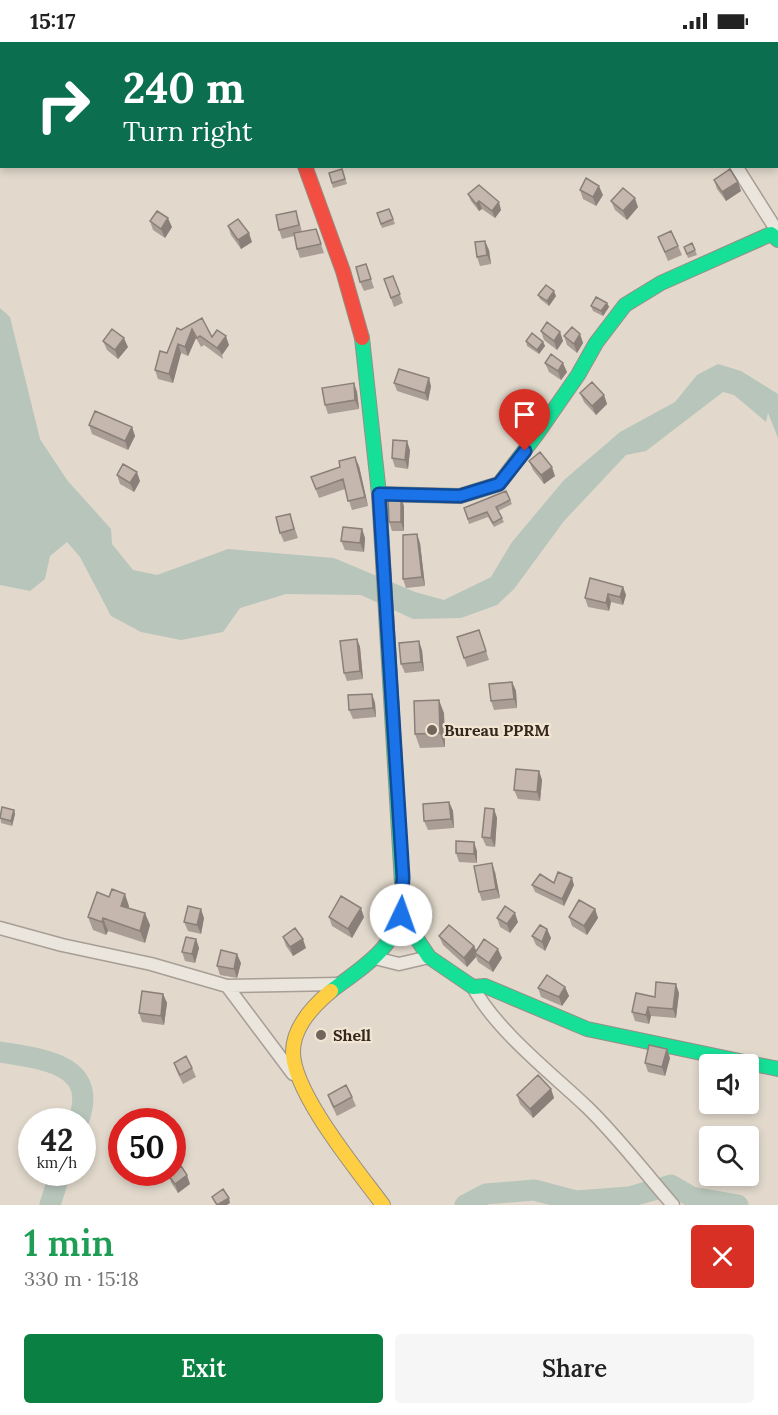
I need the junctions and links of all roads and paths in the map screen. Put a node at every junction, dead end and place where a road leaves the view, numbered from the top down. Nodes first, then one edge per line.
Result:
1 (306, 168) edge
2 (737, 168) edge
3 (776, 234) edge
4 (379, 494) junction
5 (401, 915) junction
6 (0, 928) edge
7 (429, 957) junction
8 (375, 958) junction
9 (339, 984) junction
10 (227, 986) junction
11 (473, 987) junction
12 (778, 1069) edge
13 (301, 1084) junction
14 (382, 1205) edge
15 (673, 1205) edge

1 - 4 main road
2 - 3 street
3 - 4 main road
4 - 5 main road
5 - 7 main road
5 - 8 main road
6 - 10 street
7 - 8 street
7 - 11 main road
8 - 9 main road
9 - 10 street
9 - 13 main road
10 - 13 street
11 - 12 main road
11 - 15 street
13 - 14 main road

